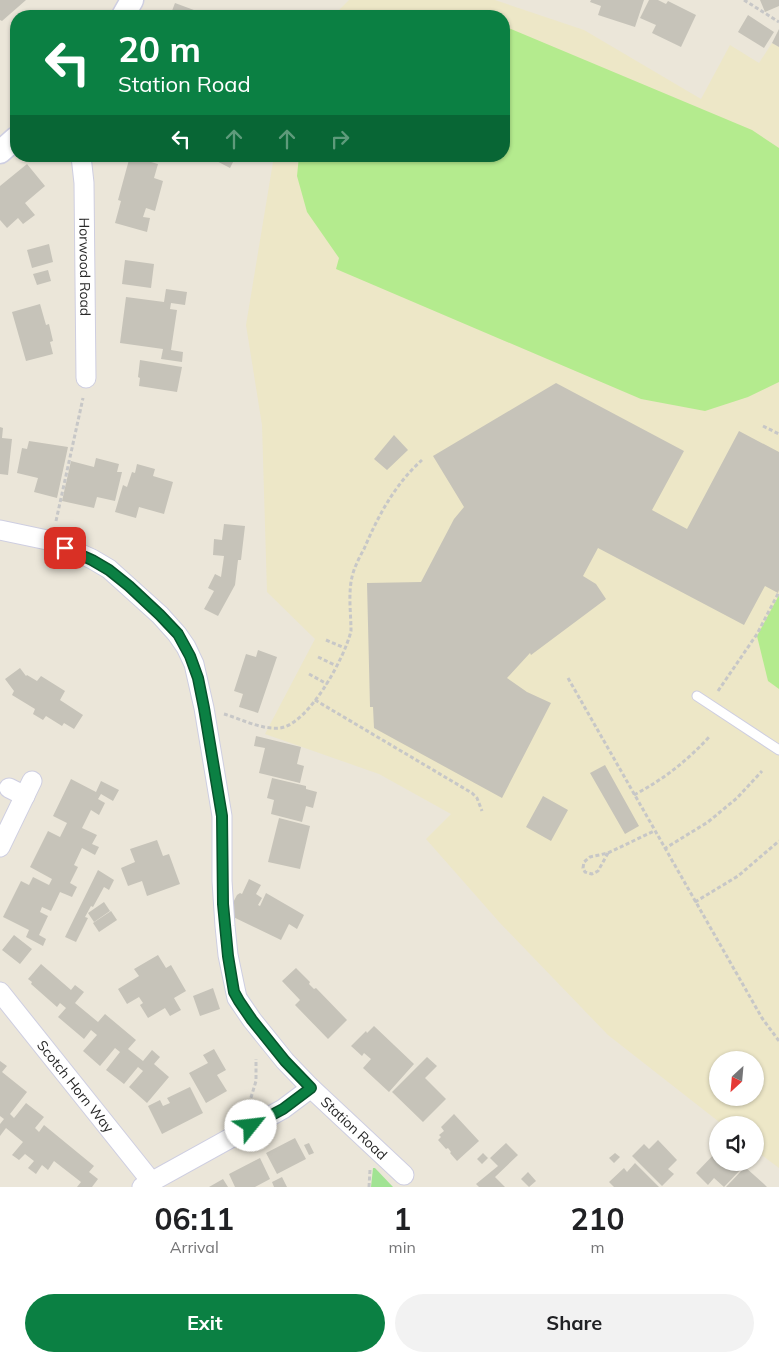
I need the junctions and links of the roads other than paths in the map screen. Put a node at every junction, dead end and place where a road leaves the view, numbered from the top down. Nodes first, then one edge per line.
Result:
1 (10, 143) edge
2 (0, 152) edge
3 (81, 162) edge
4 (86, 378) road end
5 (0, 530) edge
6 (697, 696) dead end
7 (779, 750) edge
8 (22, 788) dead end
9 (0, 847) edge
10 (0, 992) edge
11 (311, 1088) junction
12 (404, 1175) dead end
13 (146, 1184) edge

1 - 2 street
3 - 4 street, Horwood Road
5 - 11 street, Station Road
6 - 7 lane
8 - 9 street
10 - 13 street, Scotch Horn Way
11 - 12 street, Station Road
11 - 13 street

